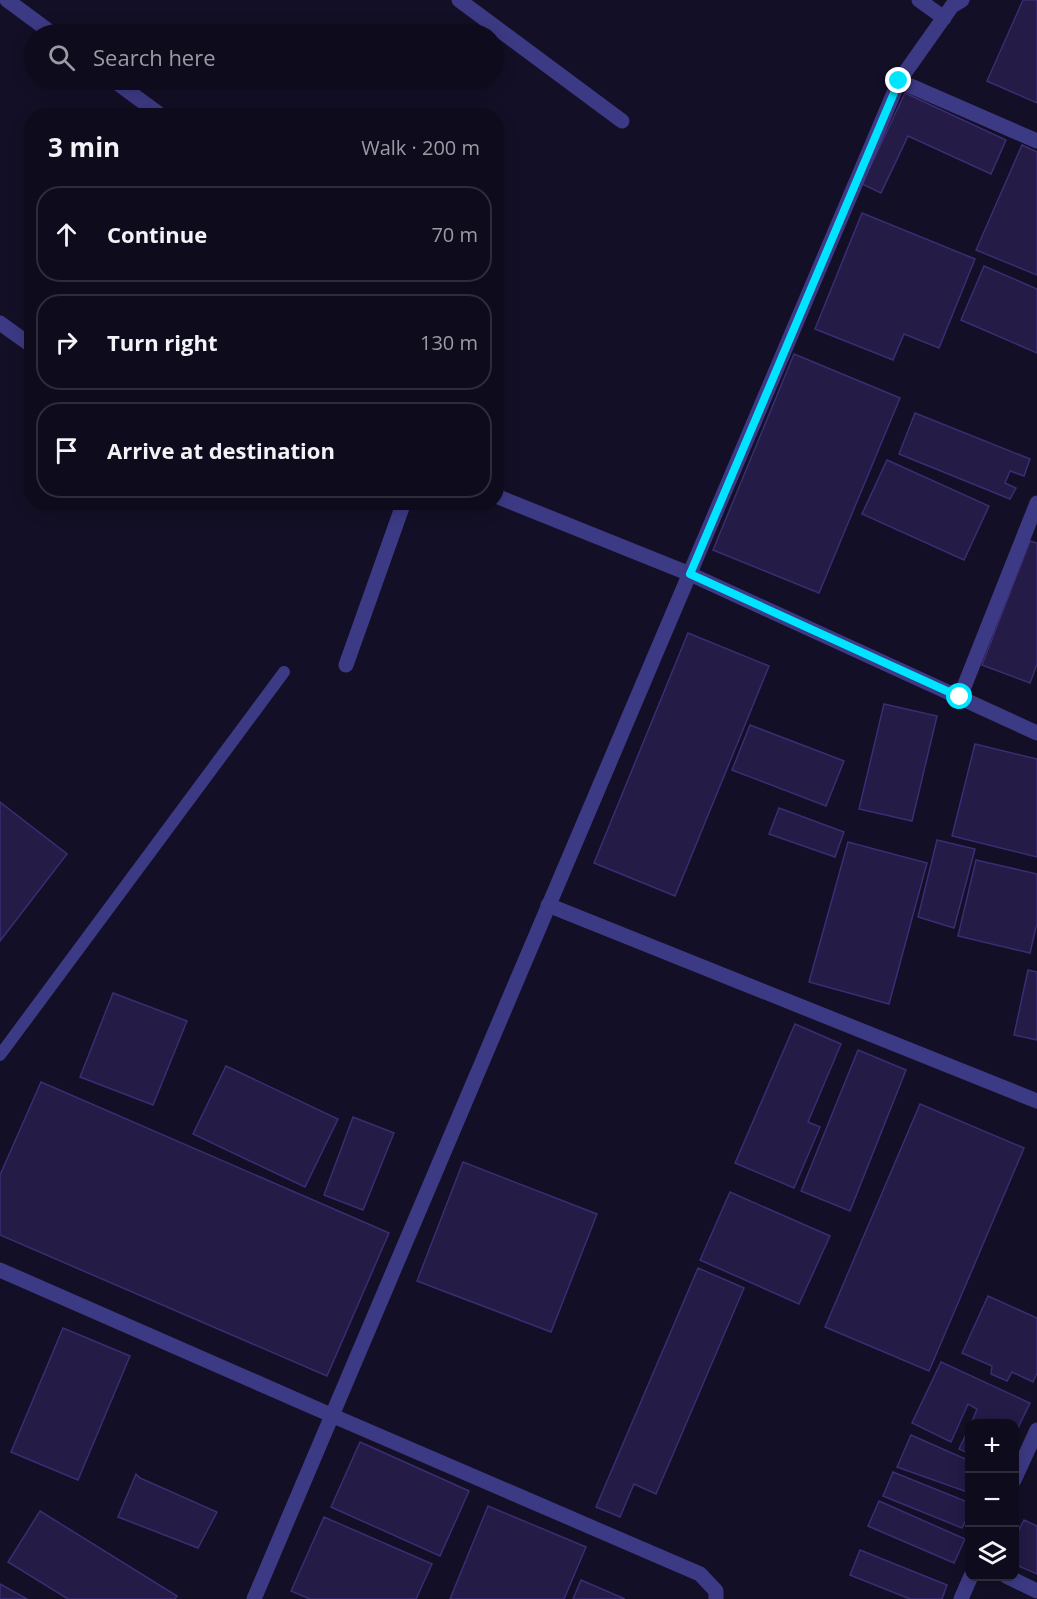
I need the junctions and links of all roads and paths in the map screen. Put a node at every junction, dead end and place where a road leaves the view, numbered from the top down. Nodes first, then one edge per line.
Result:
1 (7, 0) edge
2 (459, 0) edge
3 (919, 0) edge
4 (962, 0) edge
5 (944, 18) junction
6 (39, 24) edge
7 (491, 24) edge
8 (504, 33) edge
9 (899, 81) junction
10 (127, 90) edge
11 (151, 108) edge
12 (622, 121) dead end
13 (1037, 141) edge
14 (0, 323) edge
15 (24, 340) edge
16 (504, 499) edge
17 (1037, 503) edge
18 (401, 510) edge
19 (690, 574) junction
20 (346, 665) dead end
21 (284, 672) dead end
22 (960, 697) junction
23 (1037, 733) edge
24 (548, 905) junction
25 (0, 1055) edge
26 (1037, 1101) edge
27 (0, 1270) edge
28 (331, 1415) junction
29 (1037, 1430) edge
30 (1017, 1473) edge
31 (969, 1581) edge
32 (1016, 1581) edge
33 (1037, 1591) edge
34 (254, 1599) edge
35 (716, 1599) edge
36 (961, 1599) edge

1 - 6 street
2 - 7 street
3 - 5 street
4 - 5 street
5 - 9 street
8 - 12 street
9 - 13 street
9 - 19 street
10 - 11 street
14 - 15 street
16 - 19 street
17 - 22 street
18 - 20 street
19 - 22 street
19 - 24 street
21 - 25 lane
22 - 23 street
24 - 26 street
24 - 28 street
27 - 28 street
28 - 34 street
28 - 35 street
29 - 30 street
31 - 36 street
32 - 33 street

